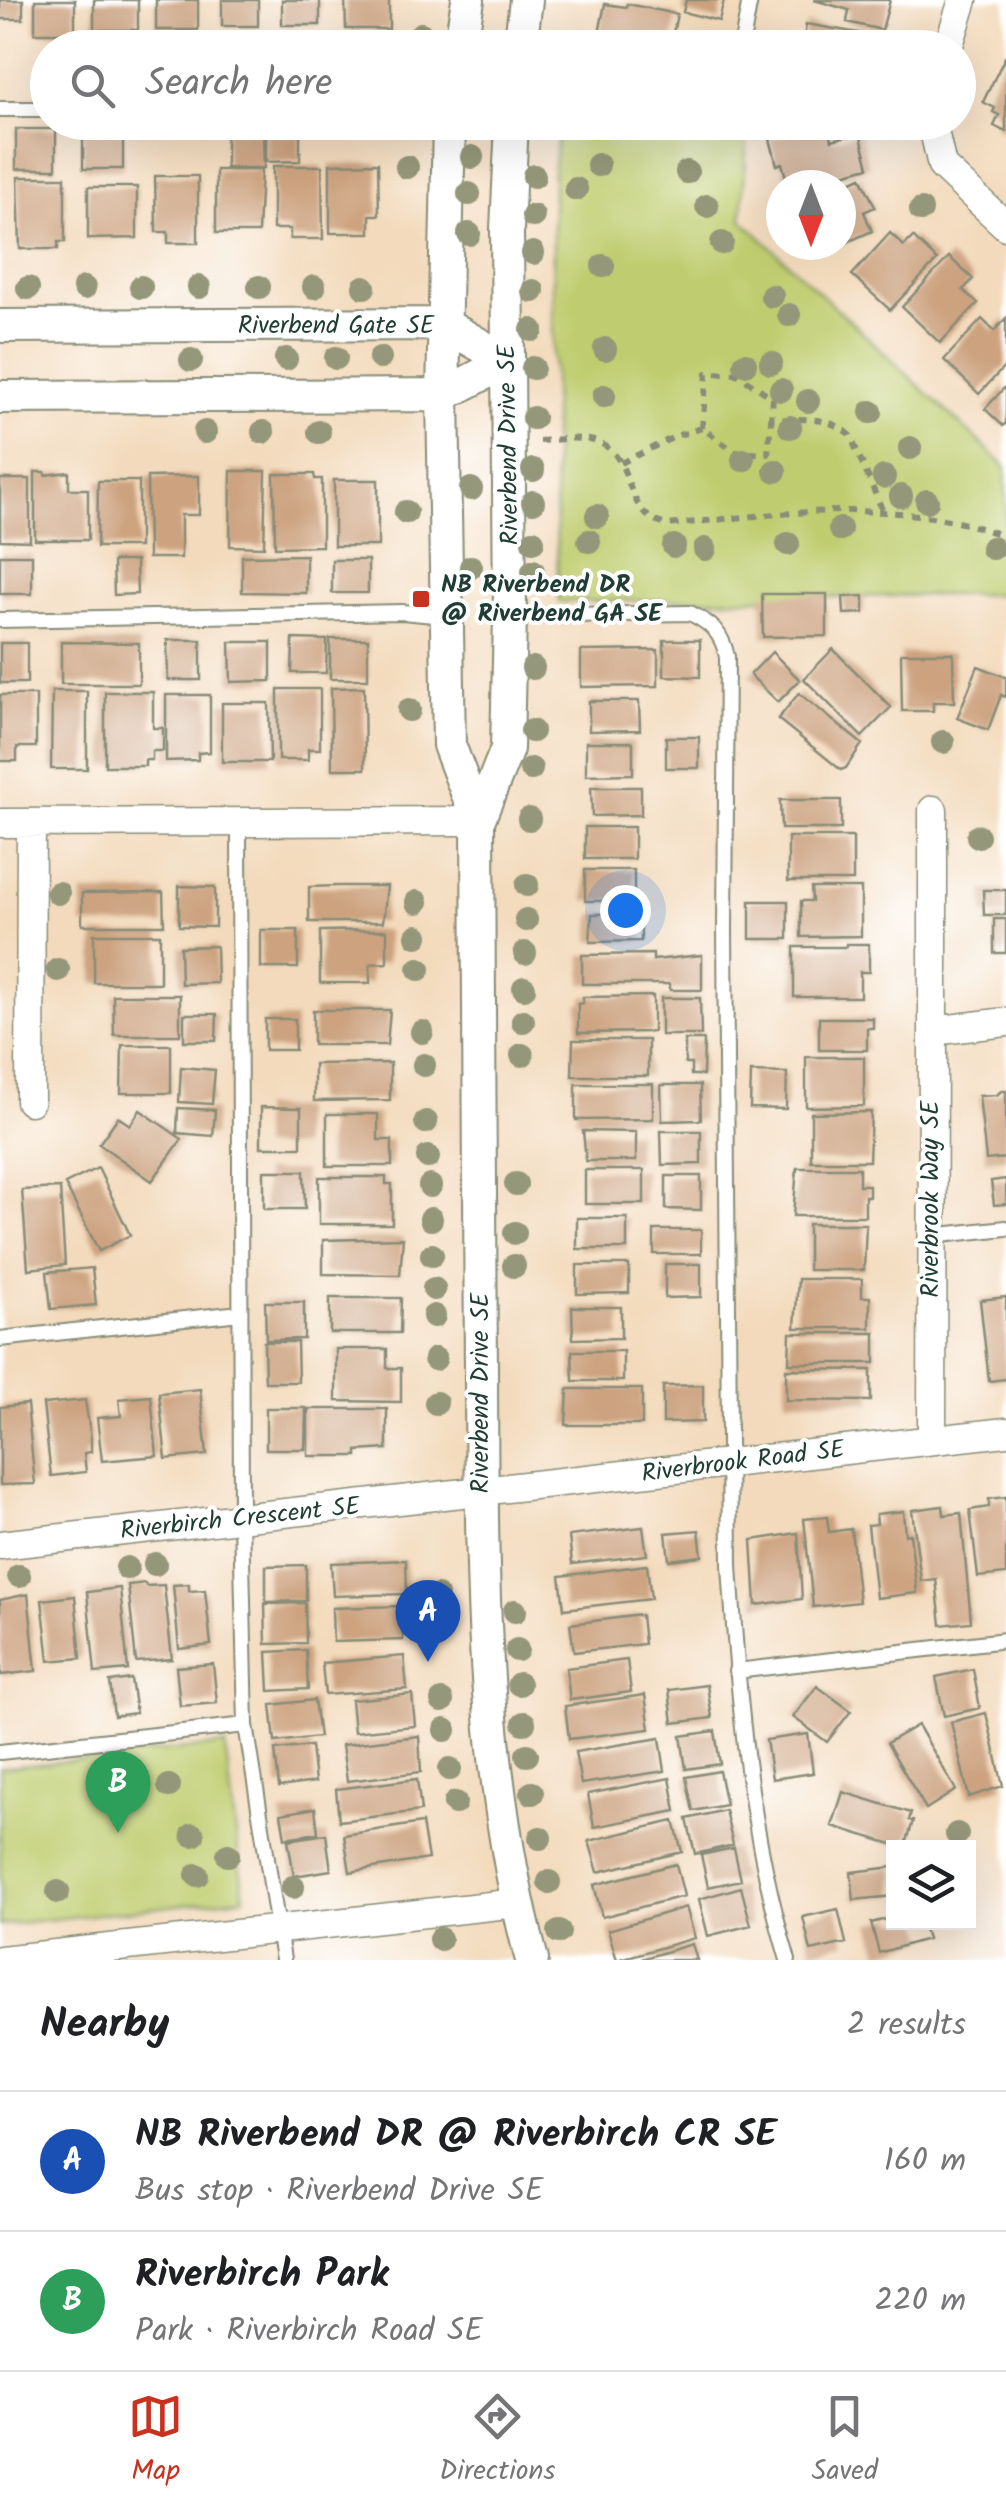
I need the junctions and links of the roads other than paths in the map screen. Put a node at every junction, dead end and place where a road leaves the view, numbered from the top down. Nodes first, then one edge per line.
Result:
1 (468, 0) edge
2 (526, 0) edge
3 (750, 0) edge
4 (963, 0) edge
5 (463, 30) edge
6 (522, 30) edge
7 (744, 30) edge
8 (954, 30) edge
9 (0, 109) edge
10 (30, 109) edge
11 (447, 140) edge
12 (511, 140) edge
13 (936, 140) edge
14 (1006, 226) edge
15 (442, 324) junction
16 (0, 326) edge
17 (508, 361) junction
18 (442, 395) junction
19 (0, 397) edge
20 (445, 616) junction
21 (510, 616) junction
22 (0, 620) edge
23 (933, 810) dead end
24 (478, 821) junction
25 (239, 822) junction
26 (0, 824) edge
27 (31, 824) junction
28 (1006, 1022) edge
29 (933, 1031) junction
30 (30, 1101) dead end
31 (1006, 1228) edge
32 (930, 1236) junction
33 (240, 1313) junction
34 (0, 1340) edge
35 (1006, 1432) edge
36 (932, 1440) junction
37 (728, 1465) junction
38 (480, 1491) junction
39 (241, 1519) junction
40 (0, 1545) edge
41 (1006, 1640) edge
42 (736, 1670) junction
43 (246, 1725) junction
44 (0, 1752) edge
45 (517, 1903) junction
46 (277, 1930) junction
47 (77, 1956) edge
48 (2, 1960) edge
49 (283, 1960) edge
50 (532, 1960) edge
51 (788, 1960) edge

1 - 5 street
2 - 6 street
3 - 7 lane
4 - 8 street
9 - 10 lane
11 - 15 street, Riverbend Drive SE
12 - 17 street, Riverbend Drive SE
13 - 14 street
15 - 16 street, Riverbend Gate SE
15 - 17 street, Riverbend Gate SE
15 - 18 street, Riverbend Drive SE
17 - 18 street
17 - 21 street, Riverbend Drive SE
18 - 19 street
18 - 20 street, Riverbend Drive SE
20 - 22 lane
20 - 24 street, Riverbend Drive SE
21 - 24 street, Riverbend Drive SE
21 - 37 lane
23 - 29 street, Riverbrook Way SE
24 - 25 street
24 - 38 street, Riverbend Drive SE
25 - 27 street
25 - 33 lane
26 - 27 street
27 - 30 street
28 - 29 street
29 - 32 street, Riverbrook Way SE
31 - 32 lane
32 - 36 street, Riverbrook Way SE
33 - 34 lane
33 - 39 lane
35 - 36 street, Riverbrook Road SE
36 - 37 street, Riverbrook Road SE
37 - 38 street, Riverbrook Road SE
37 - 42 lane
38 - 39 street, Riverbirch Crescent SE
38 - 45 street, Riverbend Drive SE
39 - 40 street, Riverbirch Crescent SE
39 - 43 lane
41 - 42 lane
42 - 51 lane
43 - 44 lane
43 - 46 lane
45 - 46 street
45 - 50 street, Riverbend Drive SE
46 - 47 street
46 - 49 lane
47 - 48 street

